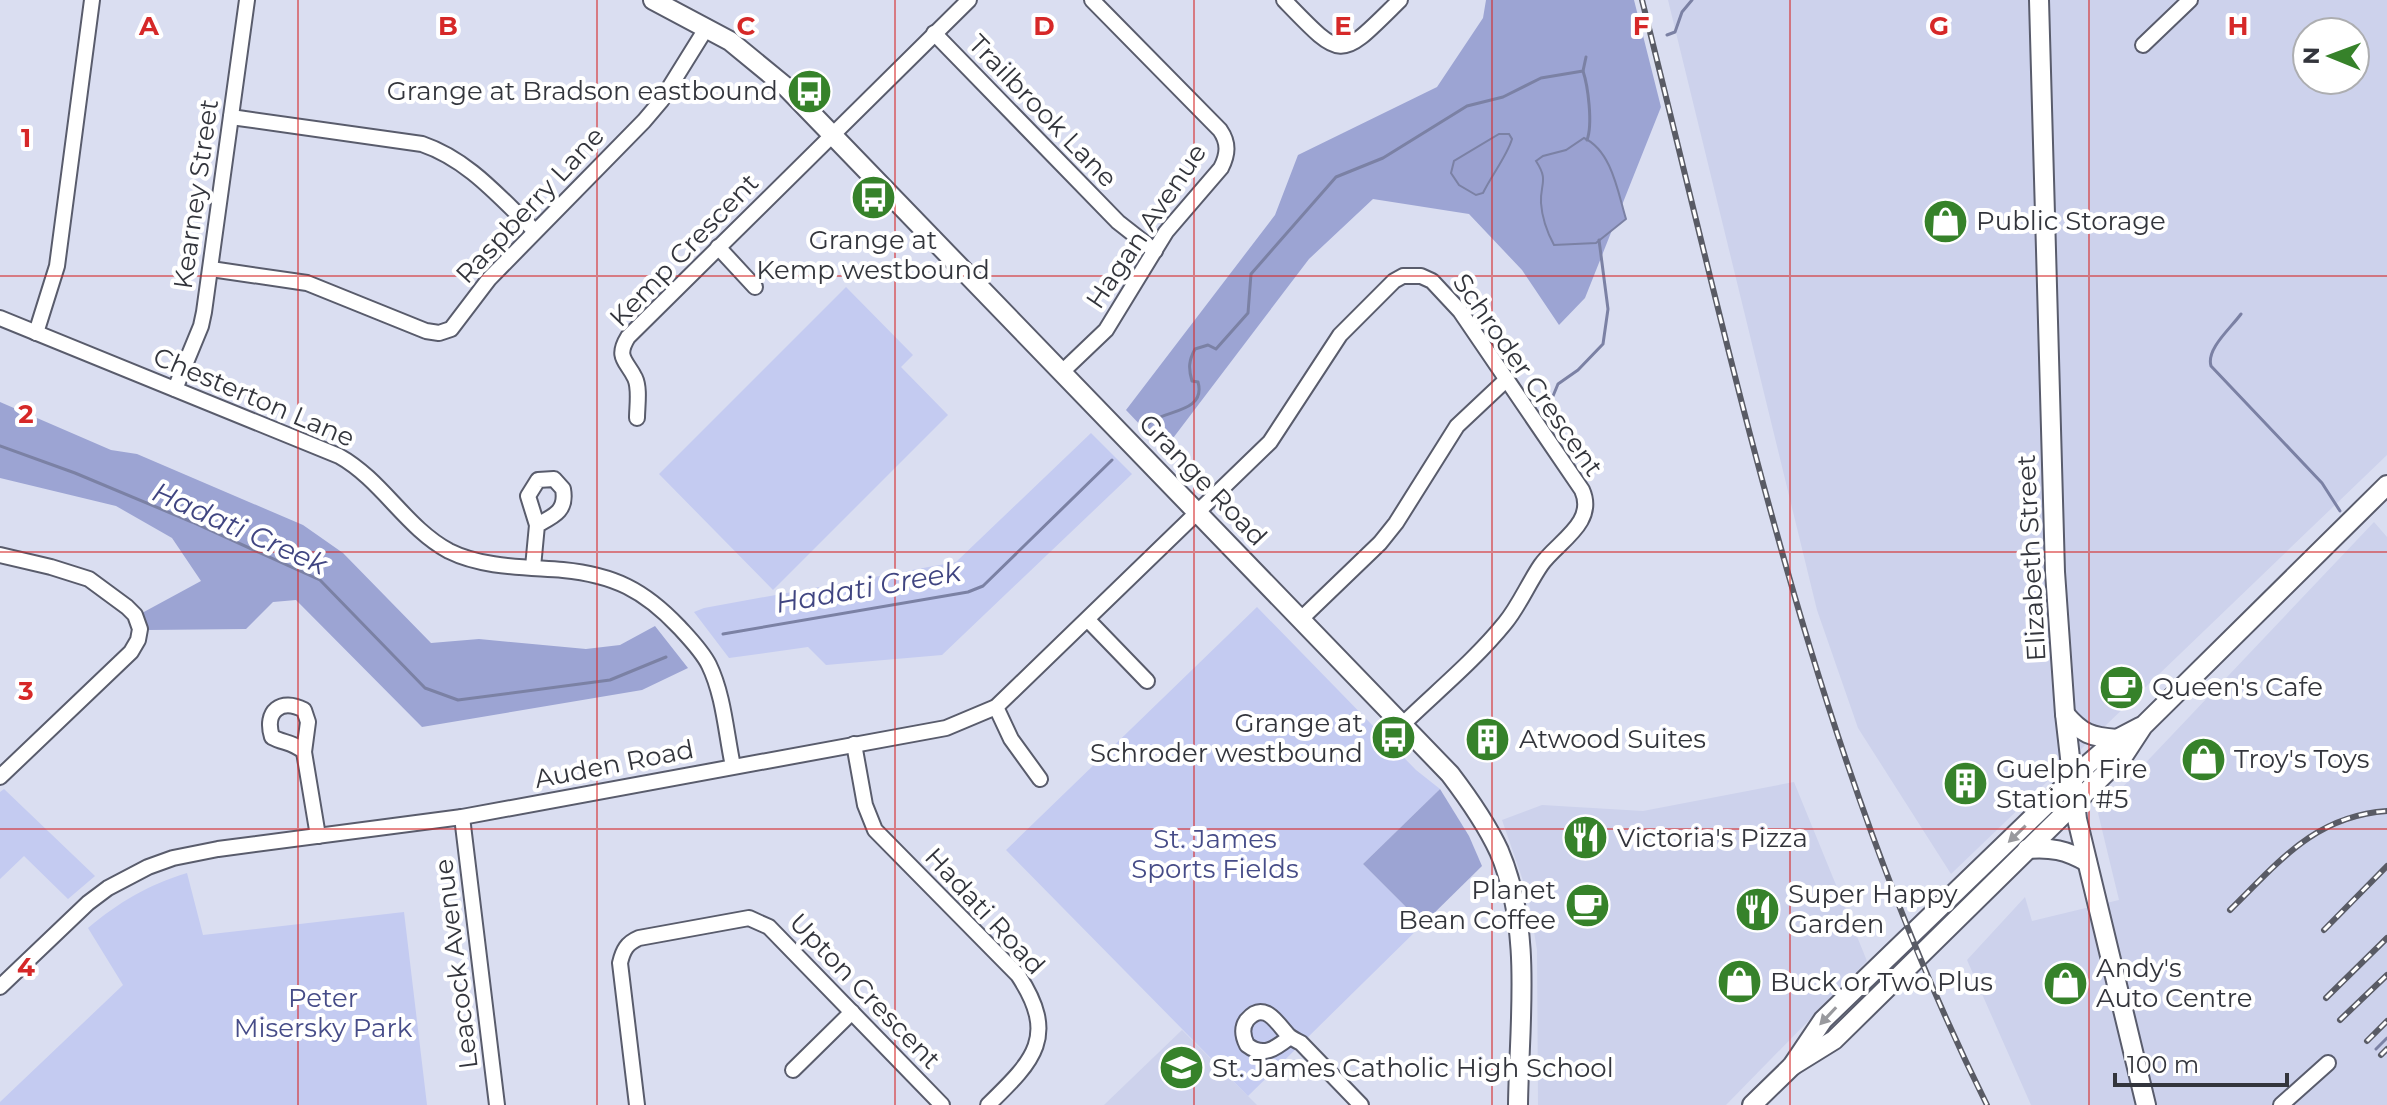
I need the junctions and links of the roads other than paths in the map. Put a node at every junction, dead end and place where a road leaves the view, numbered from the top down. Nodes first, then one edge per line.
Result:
1 (92, 0) edge
2 (247, 0) edge
3 (653, 0) edge
4 (969, 0) edge
5 (1092, 0) edge
6 (1284, 0) edge
7 (1400, 0) edge
8 (2039, 0) edge
9 (2190, 0) edge
10 (707, 27) junction
11 (934, 33) junction
12 (2143, 45) dead end
13 (231, 117) junction
14 (832, 133) junction
15 (535, 231) junction
16 (718, 247) junction
17 (1155, 251) junction
18 (211, 269) junction
19 (755, 287) dead end
20 (0, 318) edge
21 (36, 333) junction
22 (1063, 371) junction
23 (1507, 379) junction
24 (175, 389) junction
25 (637, 418) dead end
26 (2387, 485) edge
27 (1198, 511) junction
28 (537, 525) dead end
29 (0, 555) edge
30 (533, 567) junction
31 (1301, 619) junction
32 (1088, 620) junction
33 (1147, 681) dead end
34 (996, 707) junction
35 (2065, 714) junction
36 (1403, 724) junction
37 (2143, 726) junction
38 (2117, 739) junction
39 (854, 744) junction
40 (304, 752) dead end
41 (733, 766) junction
42 (0, 777) edge
43 (1040, 779) dead end
44 (2072, 779) junction
45 (2074, 802) junction
46 (462, 817) junction
47 (318, 836) junction
48 (2027, 849) junction
49 (2087, 862) junction
50 (0, 987) edge
51 (852, 1012) junction
52 (1290, 1037) dead end
53 (2328, 1063) dead end
54 (1792, 1066) junction
55 (793, 1070) dead end
56 (497, 1105) edge
57 (637, 1105) edge
58 (942, 1105) edge
59 (988, 1105) edge
60 (1361, 1105) edge
61 (1518, 1105) edge
62 (1752, 1105) edge
63 (2146, 1105) edge
64 (2281, 1105) edge

1 - 21 street
2 - 13 street, Kearney Street
3 - 10 main road, Grange Road
4 - 11 street, Kemp Crescent
5 - 17 street, Hagan Avenue
6 - 7 street
8 - 35 main road, Elizabeth Street
9 - 12 street
10 - 14 main road, Grange Road
10 - 15 street, Raspberry Lane
11 - 14 street, Kemp Crescent
11 - 17 street, Trailbrook Lane
13 - 15 street
13 - 18 street, Kearney Street
14 - 16 street, Kemp Crescent
14 - 22 main road, Grange Road
15 - 18 street, Raspberry Lane
16 - 19 street
16 - 25 street, Kemp Crescent
17 - 22 street, Hagan Avenue
18 - 24 street, Kearney Street
20 - 21 street, Chesterton Lane
21 - 24 street, Chesterton Lane
22 - 27 main road, Grange Road
23 - 27 street, Schroder Crescent
23 - 31 street
23 - 36 street, Schroder Crescent
24 - 30 street, Chesterton Lane
26 - 37 main road
27 - 31 main road, Grange Road
27 - 32 street, Auden Road
28 - 30 street
29 - 42 street
30 - 41 street, Chesterton Lane
31 - 36 main road, Grange Road
32 - 33 street
32 - 34 street, Auden Road
34 - 39 street, Auden Road
34 - 43 street
35 - 38 main road
35 - 44 main road, Elizabeth Street
36 - 61 main road, Grange Road
37 - 38 main road
37 - 45 main road
38 - 44 main road
39 - 41 street, Auden Road
39 - 59 street, Hadati Road
40 - 47 street
41 - 46 street, Auden Road
44 - 45 main road, Elizabeth Street
44 -> 54 main road
45 - 48 main road
45 - 49 main road, Elizabeth Street
46 - 47 street, Auden Road
46 - 56 street, Leacock Avenue
47 - 50 street, Auden Road
48 - 49 main road
48 - 54 main road
49 - 63 main road, Elizabeth Street
51 - 55 street
51 - 57 street, Upton Crescent
51 - 58 street, Upton Crescent
52 - 60 street
53 - 64 street
54 - 62 main road

